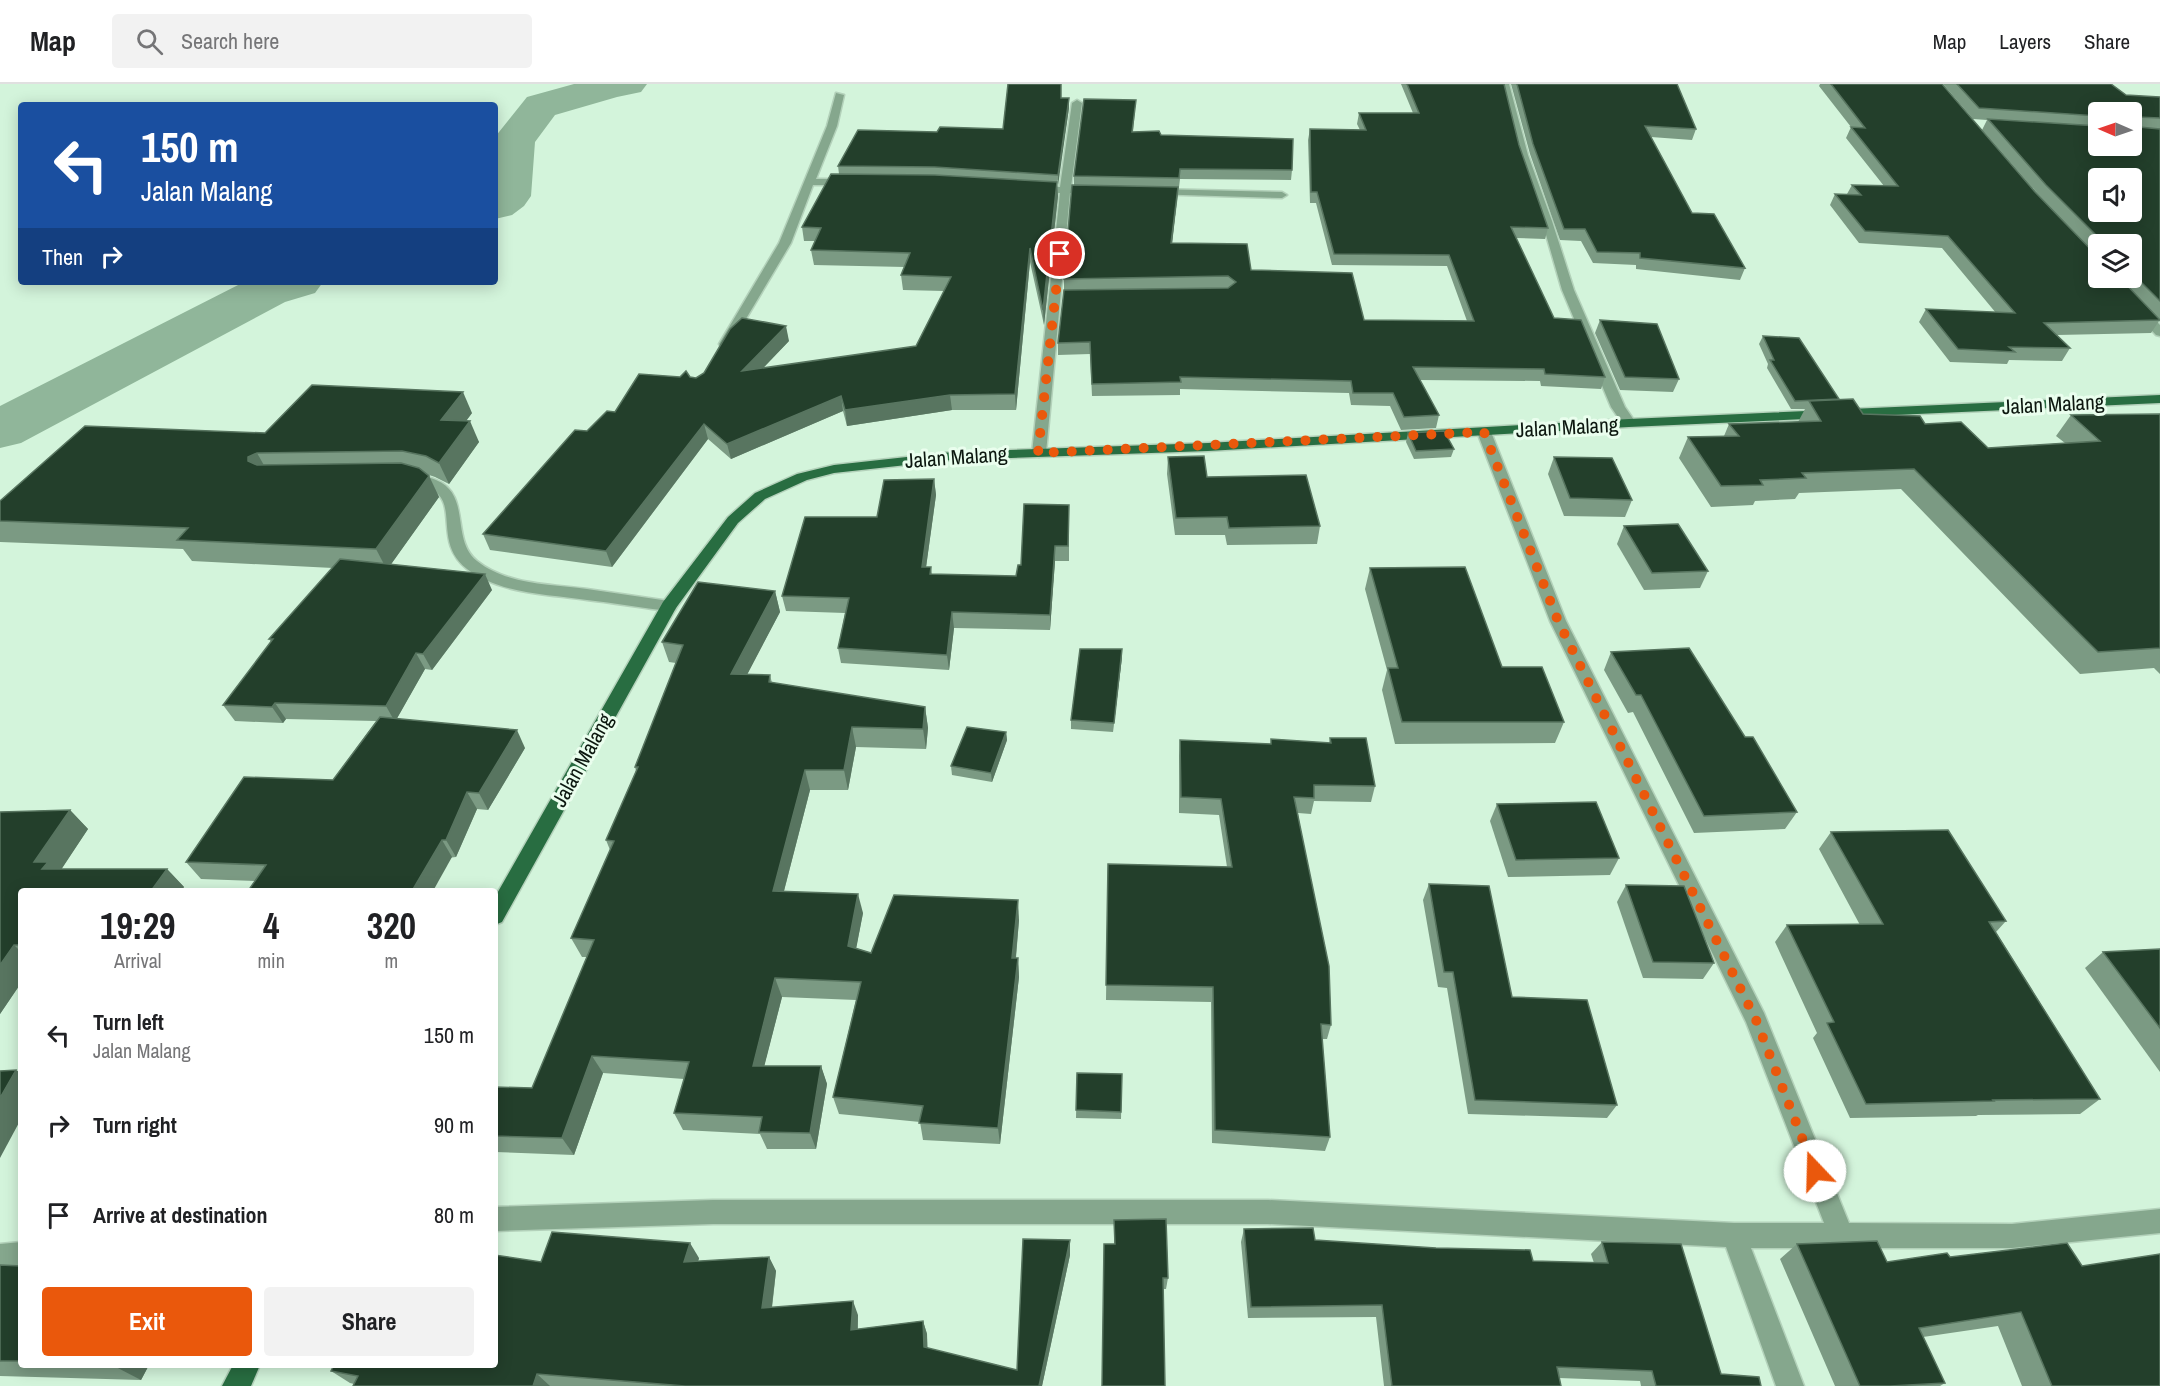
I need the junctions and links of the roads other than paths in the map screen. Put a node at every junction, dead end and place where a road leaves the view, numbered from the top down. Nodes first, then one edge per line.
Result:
1 (1505, 84) edge
2 (839, 95) dead end
3 (1077, 103) dead end
4 (809, 182) junction
5 (866, 182) edge
6 (1018, 188) edge
7 (1065, 191) junction
8 (1111, 192) edge
9 (1145, 192) edge
10 (1282, 195) dead end
11 (2118, 288) edge
12 (2160, 332) edge
13 (716, 358) edge
14 (2160, 399) edge
15 (1629, 423) junction
16 (1484, 432) junction
17 (1038, 453) junction
18 (388, 479) edge
19 (669, 606) junction
20 (498, 911) edge
21 (498, 1219) edge
22 (2160, 1221) edge
23 (1734, 1234) junction
24 (1841, 1235) junction
25 (18, 1255) edge
26 (0, 1257) edge
27 (245, 1368) edge
28 (236, 1386) edge
29 (1790, 1386) edge

1 - 15 street
2 - 4 street
3 - 7 street
4 - 5 street
4 - 13 street
6 - 7 street
7 - 8 street
7 - 17 street
9 - 10 street
11 - 12 street
14 - 15 main road, Jalan Malang
15 - 16 main road, Jalan Malang
16 - 17 main road, Jalan Malang
16 - 24 street
17 - 19 main road, Jalan Malang
18 - 19 street
19 - 20 main road, Jalan Malang
21 - 23 street
22 - 24 street
23 - 24 street
23 - 29 street
25 - 26 street
27 - 28 main road

